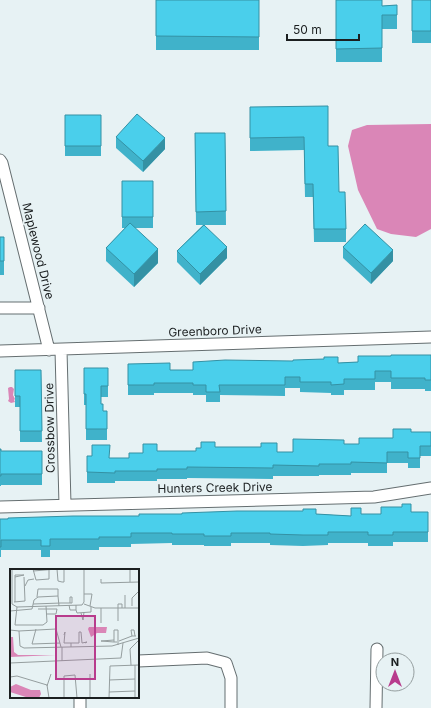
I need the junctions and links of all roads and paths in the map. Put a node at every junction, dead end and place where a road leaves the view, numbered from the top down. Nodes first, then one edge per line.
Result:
1 (0, 160) edge
2 (0, 308) edge
3 (39, 308) junction
4 (431, 337) edge
5 (49, 350) junction
6 (61, 350) junction
7 (0, 351) edge
8 (431, 488) edge
9 (65, 505) junction
10 (0, 507) edge
11 (377, 649) dead end
12 (139, 661) edge
13 (231, 708) edge
14 (376, 708) edge

1 - 3 street, Maplewood Drive
2 - 3 street
3 - 5 street, Maplewood Drive
4 - 6 street, Greenboro Drive
5 - 6 street, Greenboro Drive
5 - 7 street, Greenboro Drive
6 - 9 street, Crossbow Drive
8 - 9 street, Hunters Creek Drive
9 - 10 street, Hunters Creek Drive
11 - 14 street
12 - 13 street

